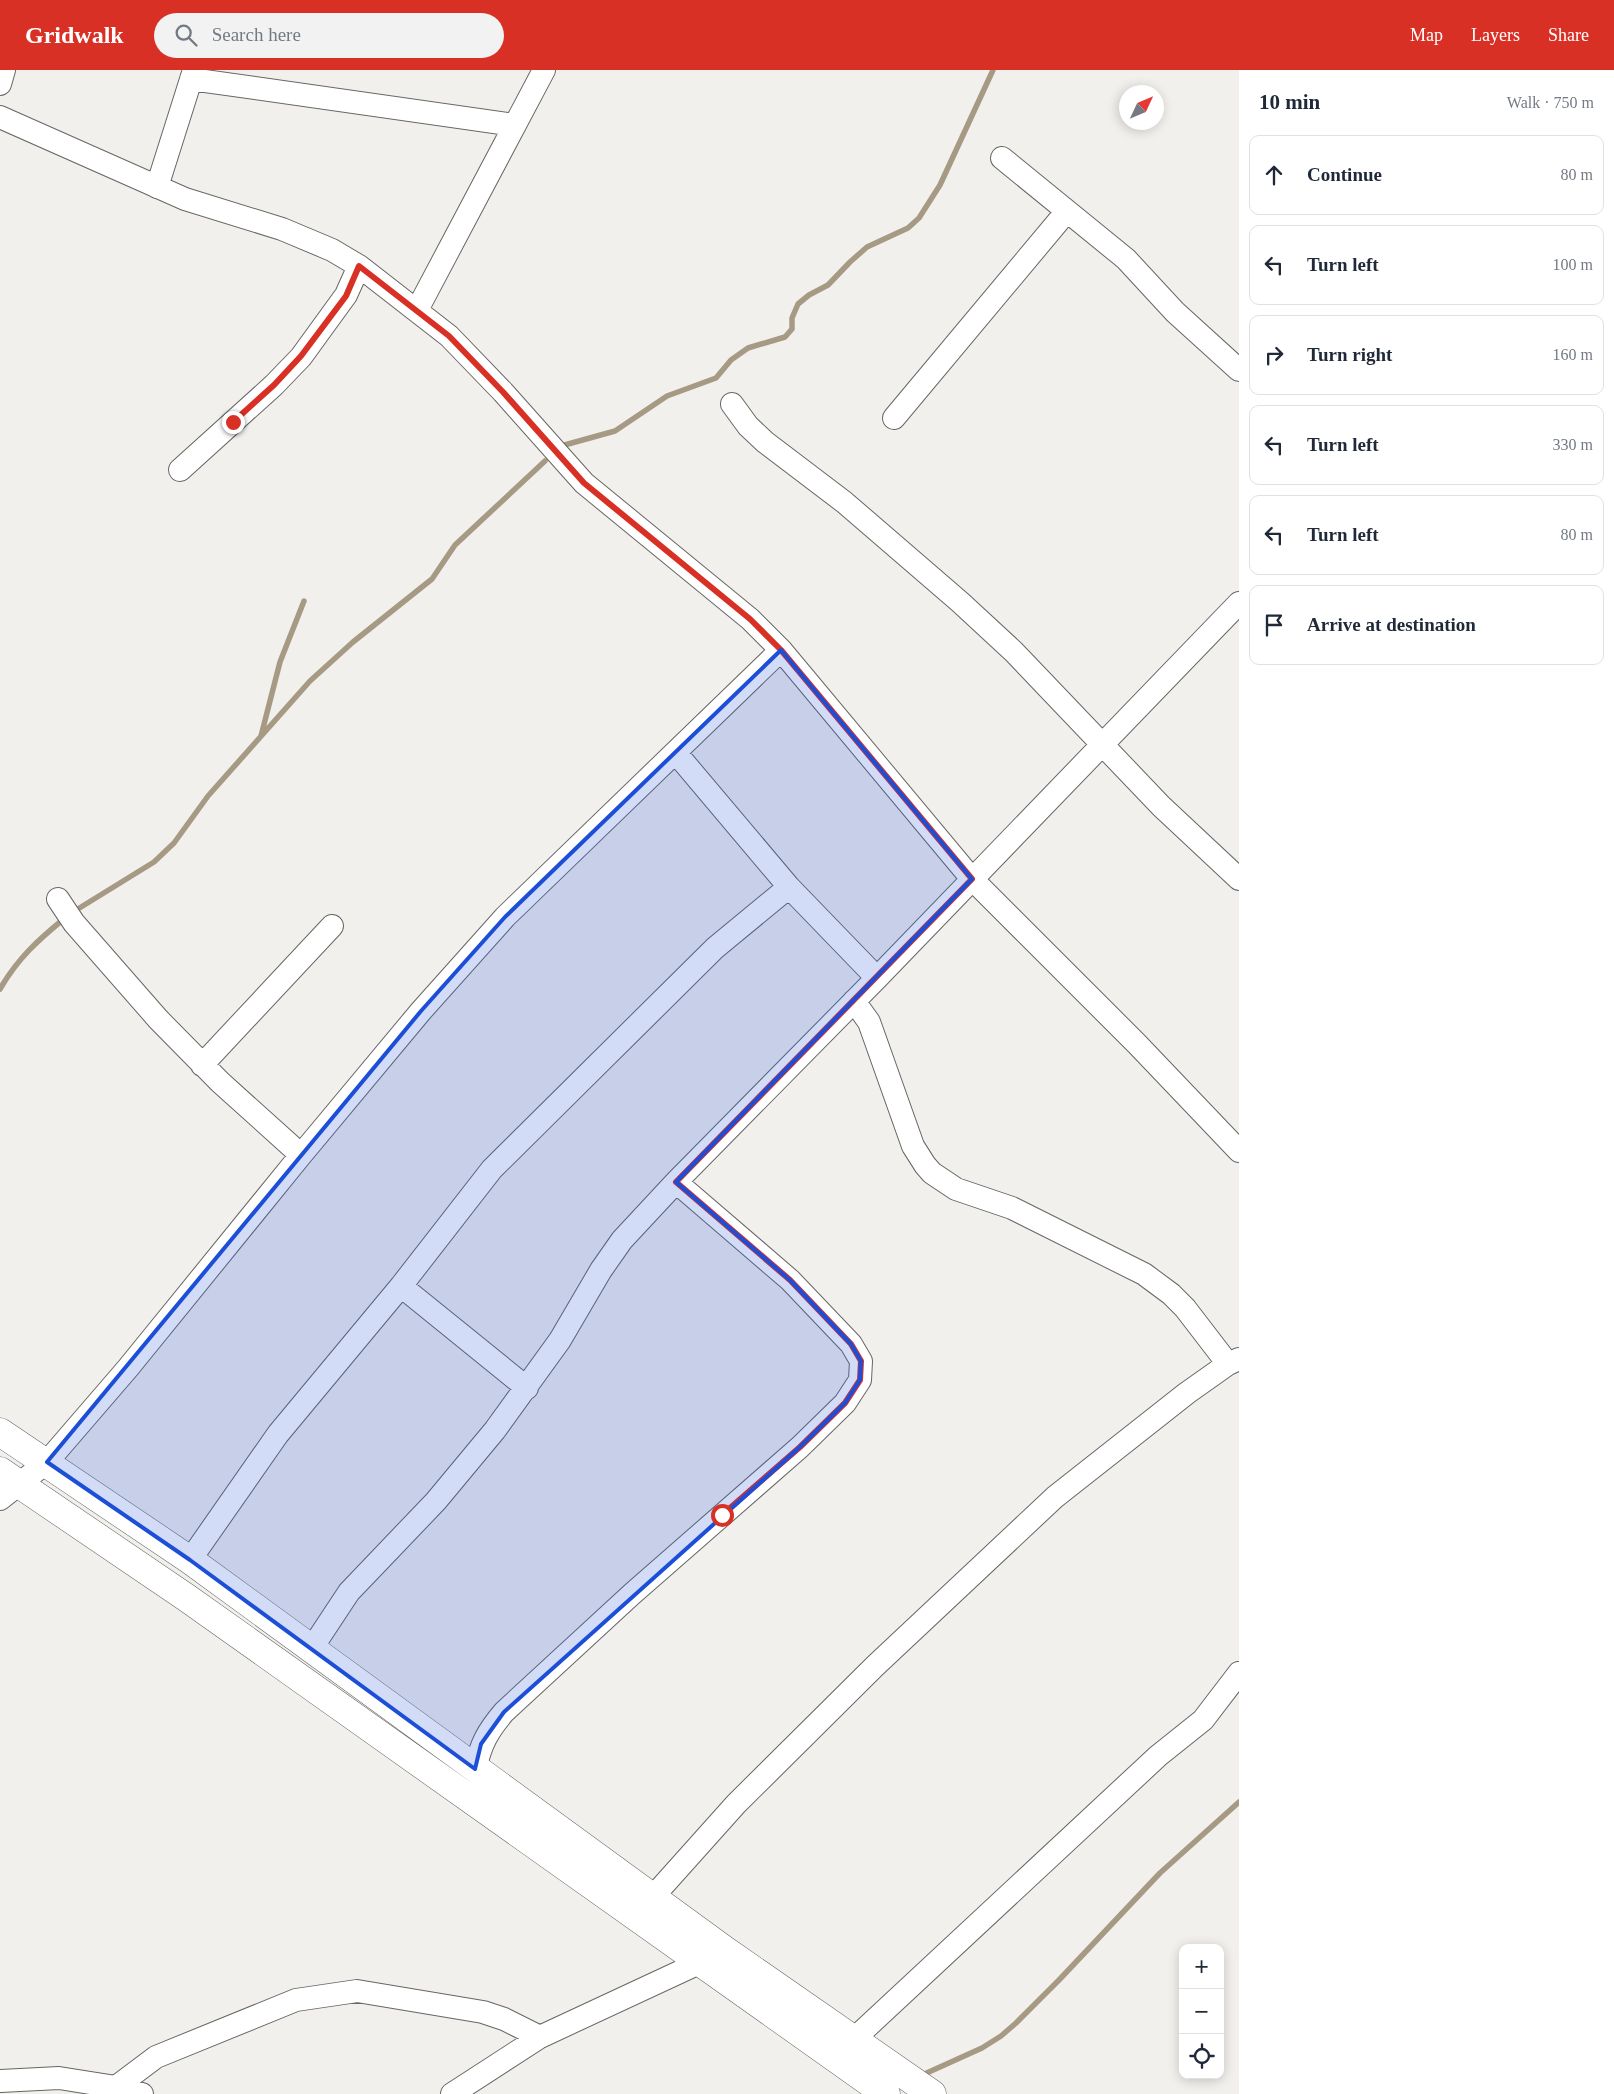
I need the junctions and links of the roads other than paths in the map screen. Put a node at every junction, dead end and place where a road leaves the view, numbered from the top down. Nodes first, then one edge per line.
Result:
1 (4, 70) edge
2 (544, 70) edge
3 (193, 75) edge
4 (0, 84) edge
5 (0, 117) edge
6 (515, 125) junction
7 (1002, 158) dead end
8 (157, 187) junction
9 (1068, 211) junction
10 (359, 266) junction
11 (417, 310) junction
12 (1239, 370) edge
13 (732, 404) dead end
14 (894, 418) dead end
15 (180, 470) dead end
16 (1239, 604) edge
17 (781, 650) junction
18 (1103, 745) junction
19 (676, 753) junction
20 (1237, 872) edge
21 (972, 879) junction
22 (789, 887) junction
23 (65, 910) dead end
24 (332, 926) dead end
25 (877, 978) junction
26 (854, 1001) junction
27 (202, 1065) junction
28 (1239, 1151) edge
29 (301, 1155) junction
30 (676, 1182) junction
31 (401, 1286) junction
32 (1234, 1361) edge
33 (527, 1388) junction
34 (0, 1432) edge
35 (47, 1462) junction
36 (6, 1484) edge
37 (190, 1560) junction
38 (312, 1648) junction
39 (1239, 1673) edge
40 (475, 1769) junction
41 (652, 1896) junction
42 (635, 1917) junction
43 (699, 1963) junction
44 (540, 2037) junction
45 (854, 2039) junction
46 (0, 2081) edge
47 (116, 2086) junction
48 (882, 2091) edge
49 (142, 2094) edge
50 (452, 2094) edge
51 (932, 2094) edge

1 - 4 street
2 - 6 street
3 - 6 street
3 - 8 street
5 - 8 street
6 - 11 street
7 - 9 street
8 - 10 street
9 - 12 street
9 - 14 street
10 - 11 street
10 - 15 street
11 - 17 street
13 - 18 street
16 - 18 street
17 - 19 street
17 - 21 street
18 - 20 street
18 - 21 street
19 - 22 street
19 - 29 street
21 - 25 street
21 - 28 street
22 - 25 street
22 - 31 street
23 - 27 street
24 - 27 street
25 - 26 street
26 - 30 street
26 - 32 street
27 - 29 street
29 - 35 street
30 - 33 street
30 - 40 street
31 - 33 street
31 - 37 street
32 - 41 street
33 - 38 street
34 - 35 main road
35 - 36 street
35 - 37 main road
36 - 42 main road
37 - 38 main road
38 - 40 main road
39 - 45 street
40 - 41 main road
41 - 42 street
41 - 45 main road
42 - 43 main road
43 - 44 street
43 - 48 main road
44 - 47 street
44 - 50 street
45 - 51 main road
46 - 47 street
47 - 49 street

